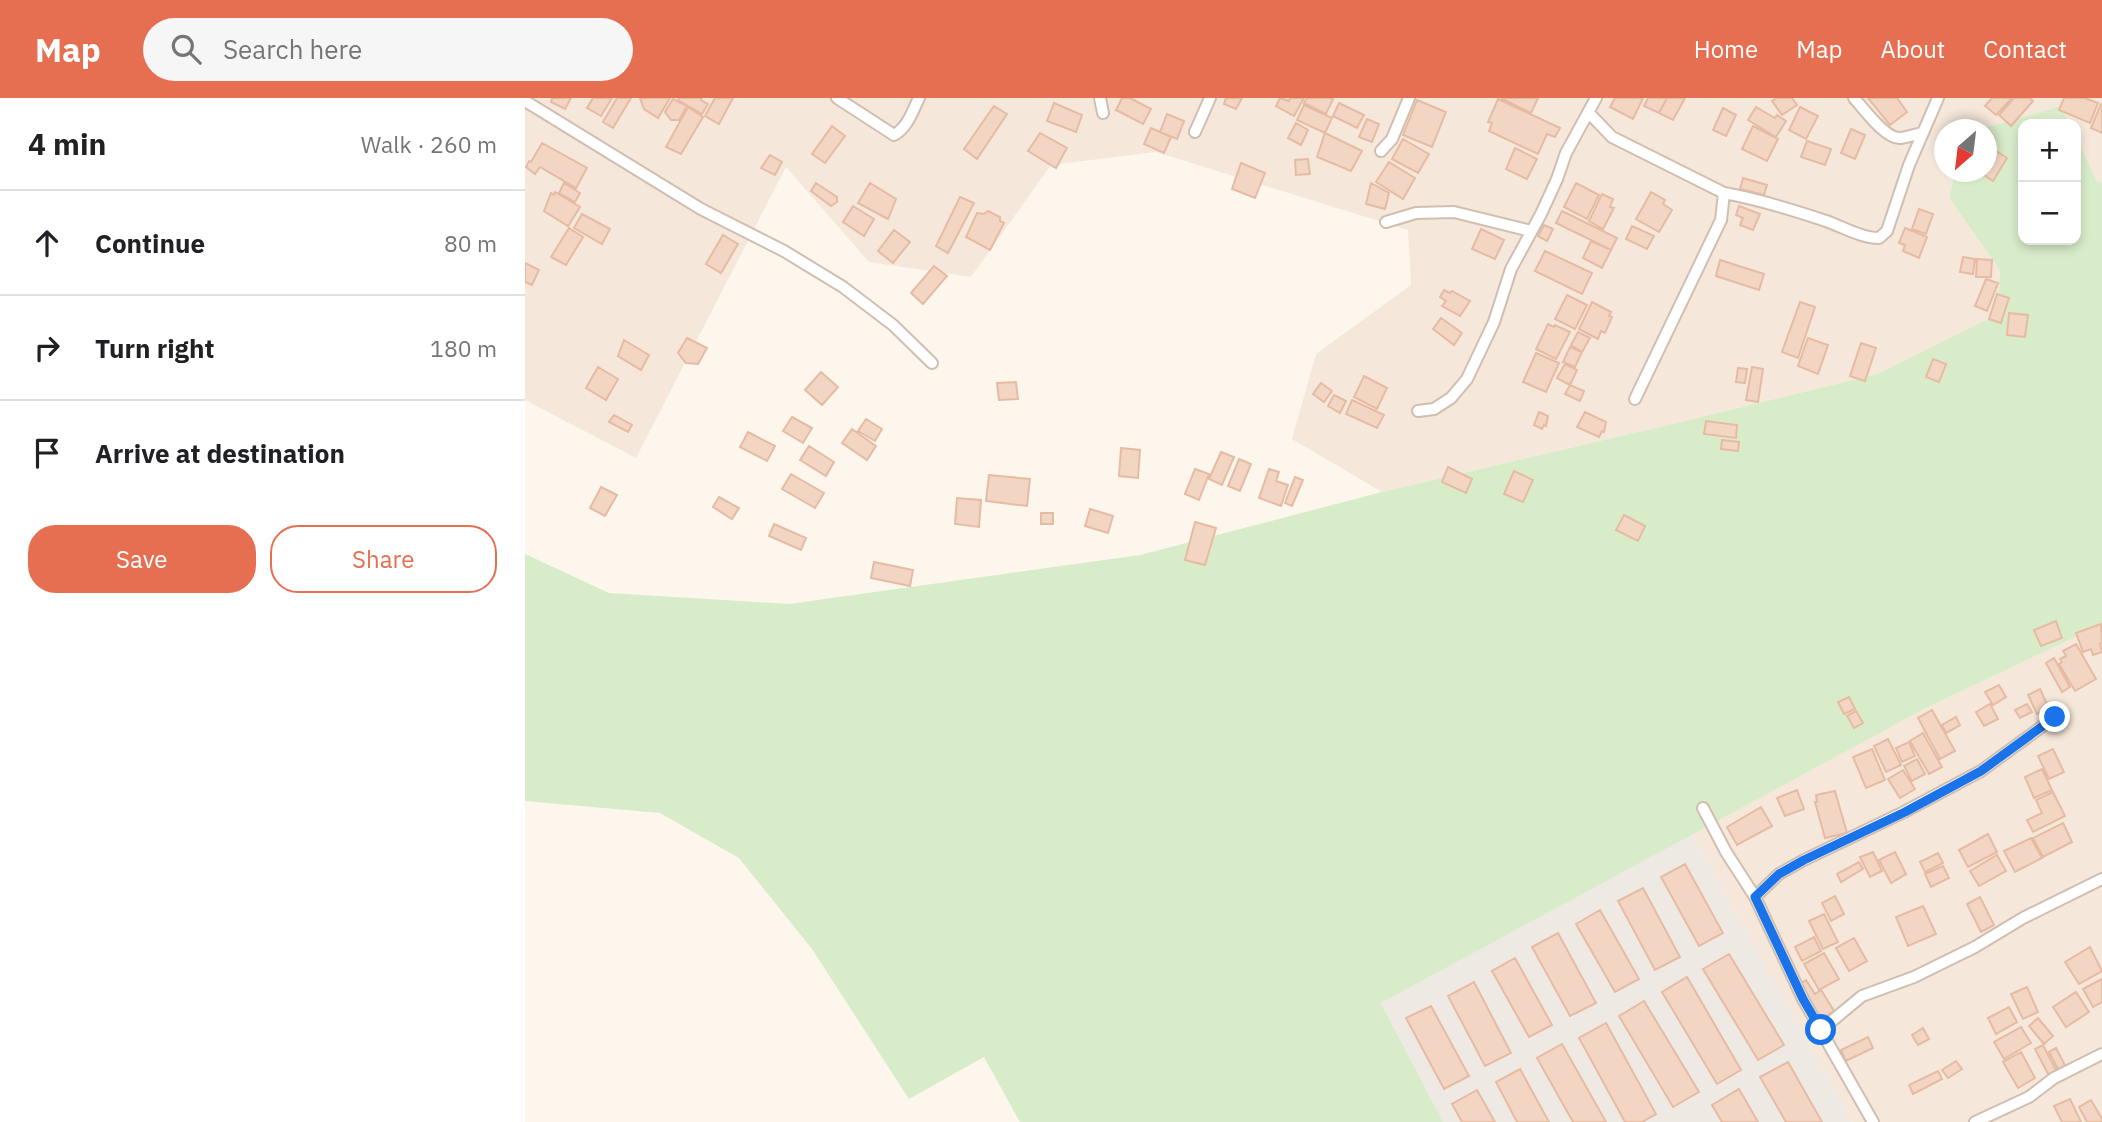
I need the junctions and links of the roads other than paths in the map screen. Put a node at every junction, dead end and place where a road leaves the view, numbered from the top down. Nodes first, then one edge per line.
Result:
1 (837, 98) edge
2 (919, 98) edge
3 (1100, 98) edge
4 (1210, 98) edge
5 (1409, 98) edge
6 (1596, 98) edge
7 (1854, 98) edge
8 (1938, 98) edge
9 (525, 101) edge
10 (1103, 113) dead end
11 (1589, 113) junction
12 (1195, 132) dead end
13 (1923, 132) junction
14 (1381, 151) dead end
15 (1724, 193) junction
16 (1386, 222) dead end
17 (1531, 231) junction
18 (932, 363) dead end
19 (1635, 399) dead end
20 (1418, 411) dead end
21 (2055, 717) dead end
22 (1703, 808) dead end
23 (2102, 879) edge
24 (1755, 897) junction
25 (1821, 1030) junction
26 (2102, 1054) edge
27 (1873, 1122) edge
28 (1975, 1122) edge

1 - 2 street
3 - 10 street
4 - 12 street
5 - 14 street
6 - 11 street
7 - 13 street
8 - 13 street
9 - 18 street
11 - 15 street
11 - 17 street
13 - 15 street
15 - 19 street
16 - 17 street
17 - 20 street
21 - 24 street
22 - 24 street
23 - 25 street
24 - 25 street
25 - 27 street
26 - 28 street

